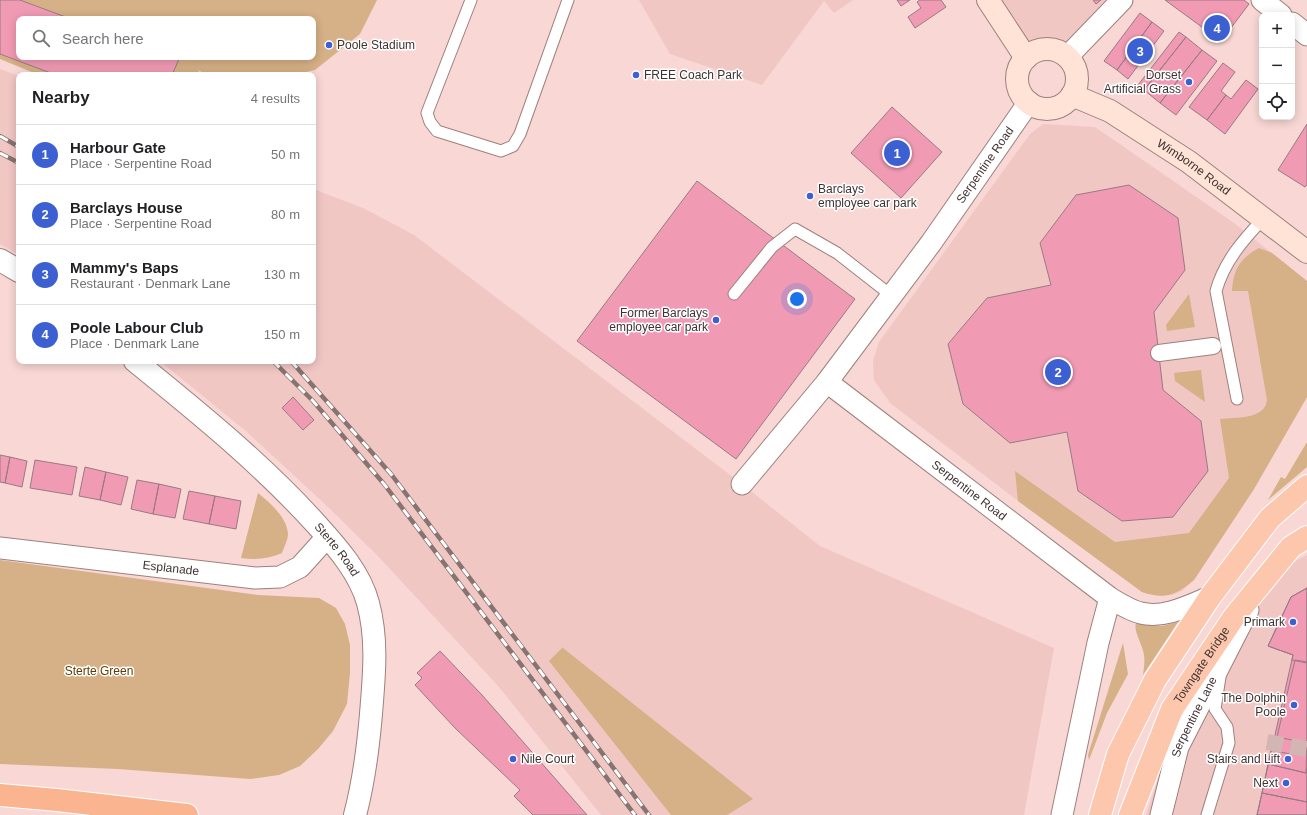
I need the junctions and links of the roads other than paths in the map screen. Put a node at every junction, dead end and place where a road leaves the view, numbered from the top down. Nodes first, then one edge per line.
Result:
1 (471, 0) edge
2 (568, 0) edge
3 (988, 0) edge
4 (1122, 0) edge
5 (1262, 0) edge
6 (1277, 12) edge
7 (1295, 25) edge
8 (1307, 35) edge
9 (1068, 56) junction
10 (1026, 58) junction
11 (1072, 95) junction
12 (1029, 102) junction
13 (1263, 219) junction
14 (1307, 252) edge
15 (0, 260) edge
16 (16, 269) edge
17 (734, 294) dead end
18 (892, 296) junction
19 (1213, 346) dead end
20 (1159, 353) dead end
21 (139, 364) edge
22 (827, 382) junction
23 (1237, 400) dead end
24 (742, 484) dead end
25 (1307, 486) edge
26 (327, 537) junction
27 (1307, 537) edge
28 (0, 548) edge
29 (1264, 582) junction
30 (1210, 597) junction
31 (1110, 598) junction
32 (1224, 657) junction
33 (0, 795) edge
34 (187, 815) edge
35 (355, 815) edge
36 (1062, 815) edge
37 (1100, 815) edge
38 (1130, 815) edge
39 (1161, 815) edge
40 (1207, 815) edge

1 - 2 lane
3 - 10 main road
4 - 9 street
5 - 6 street
7 - 8 street
9 - 10 main road
9 - 11 main road
10 - 12 main road
11 - 12 main road
11 - 13 main road, Wimborne Road
12 - 18 street, Serpentine Road
13 - 14 main road, Wimborne Road
13 - 23 lane
15 - 16 street
17 - 18 lane
18 - 22 street, Serpentine Road
19 - 20 street
21 - 26 street, Sterte Road
22 - 24 street, Serpentine Road
22 - 31 street, Serpentine Road
25 - 30 main road
26 - 28 street, Esplanade
26 - 35 street, Sterte Road
27 - 29 main road, Towngate Bridge
29 - 32 street, Serpentine Lane
29 - 38 main road, Towngate Bridge
30 - 31 street, Serpentine Road
30 - 37 main road
31 - 36 street
32 - 39 street, Serpentine Lane
32 - 40 lane
33 - 34 highway

